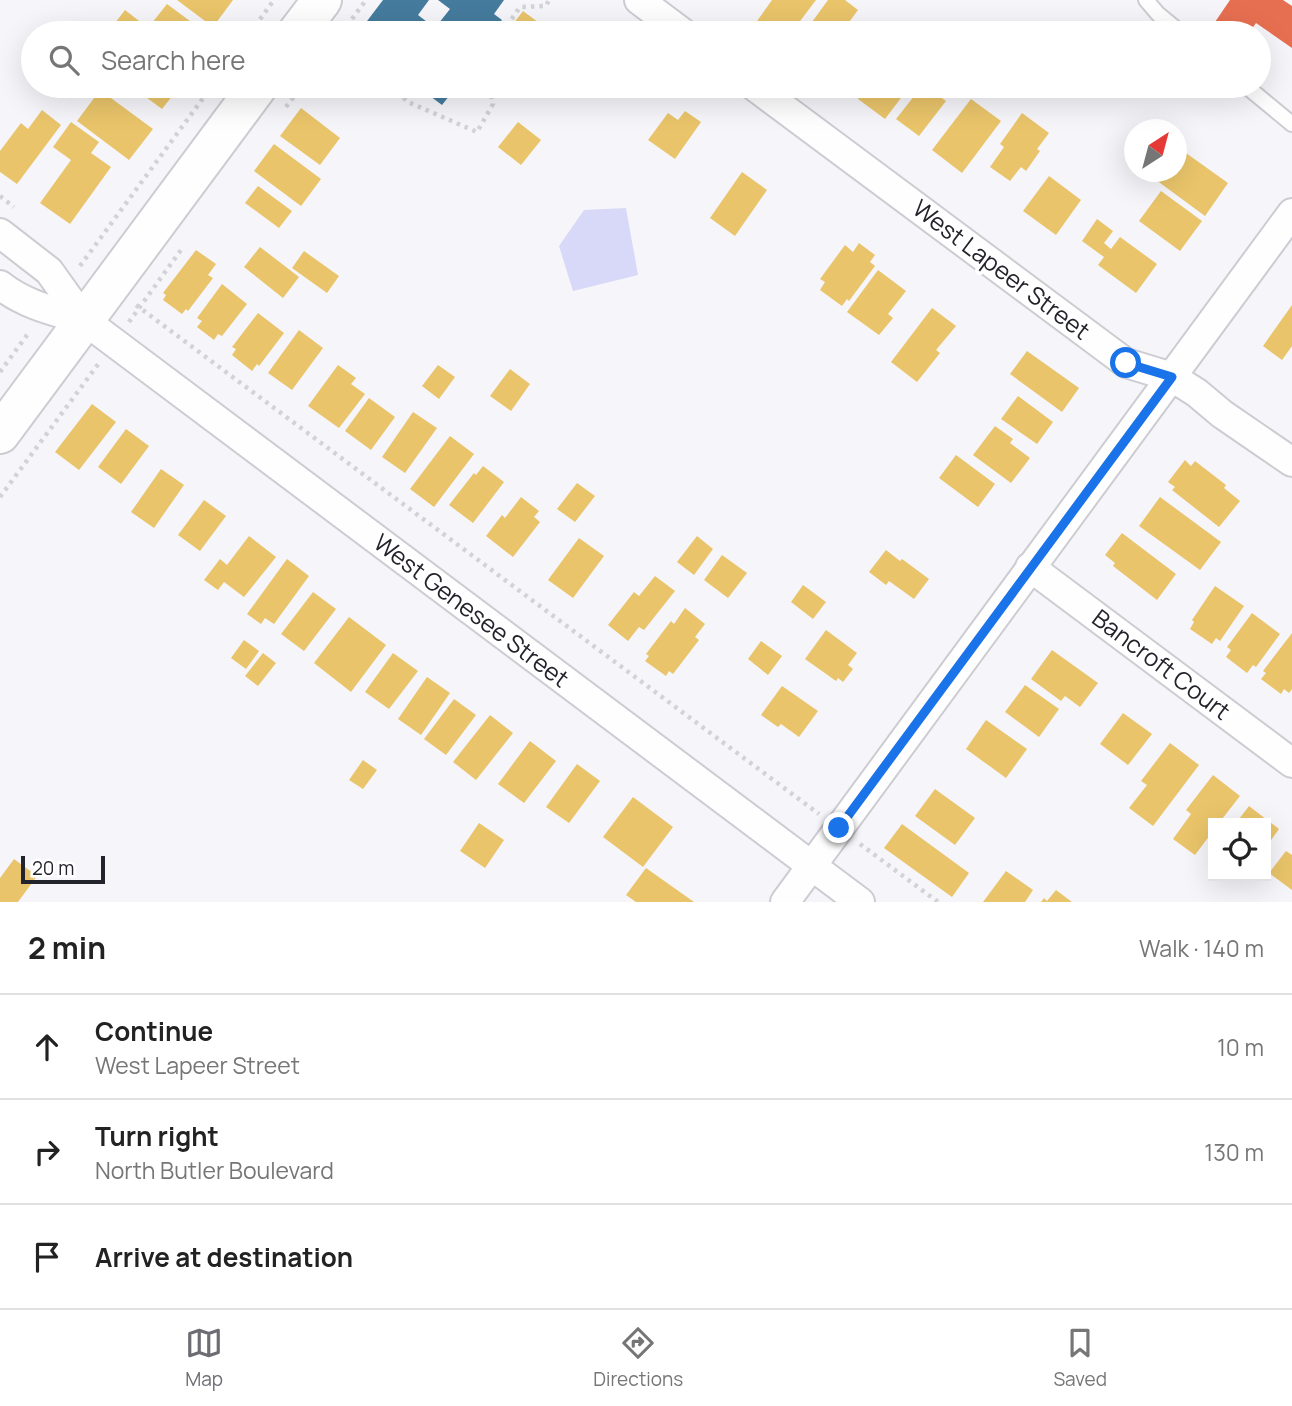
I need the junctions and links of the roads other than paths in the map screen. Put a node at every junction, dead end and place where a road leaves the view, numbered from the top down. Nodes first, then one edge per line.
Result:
1 (322, 0) edge
2 (639, 0) edge
3 (1146, 0) edge
4 (306, 21) edge
5 (667, 21) edge
6 (1166, 21) edge
7 (271, 98) edge
8 (770, 98) edge
9 (1261, 98) edge
10 (1292, 124) edge
11 (1292, 213) edge
12 (0, 233) edge
13 (0, 285) edge
14 (64, 307) junction
15 (1172, 377) junction
16 (0, 434) edge
17 (1292, 462) edge
18 (1030, 567) junction
19 (1292, 763) edge
20 (811, 866) junction
21 (785, 902) edge
22 (860, 902) edge

1 - 4 main road
2 - 5 street
3 - 6 lane
7 - 14 main road
8 - 15 street, West Lapeer Street
9 - 10 lane
11 - 15 street
12 - 14 street
13 - 14 street
14 - 16 main road
14 - 20 street, West Genesee Street
15 - 17 street, West Lapeer Street
15 - 18 street
18 - 19 street, Bancroft Court
18 - 20 street
20 - 21 street
20 - 22 street, West Genesee Street

